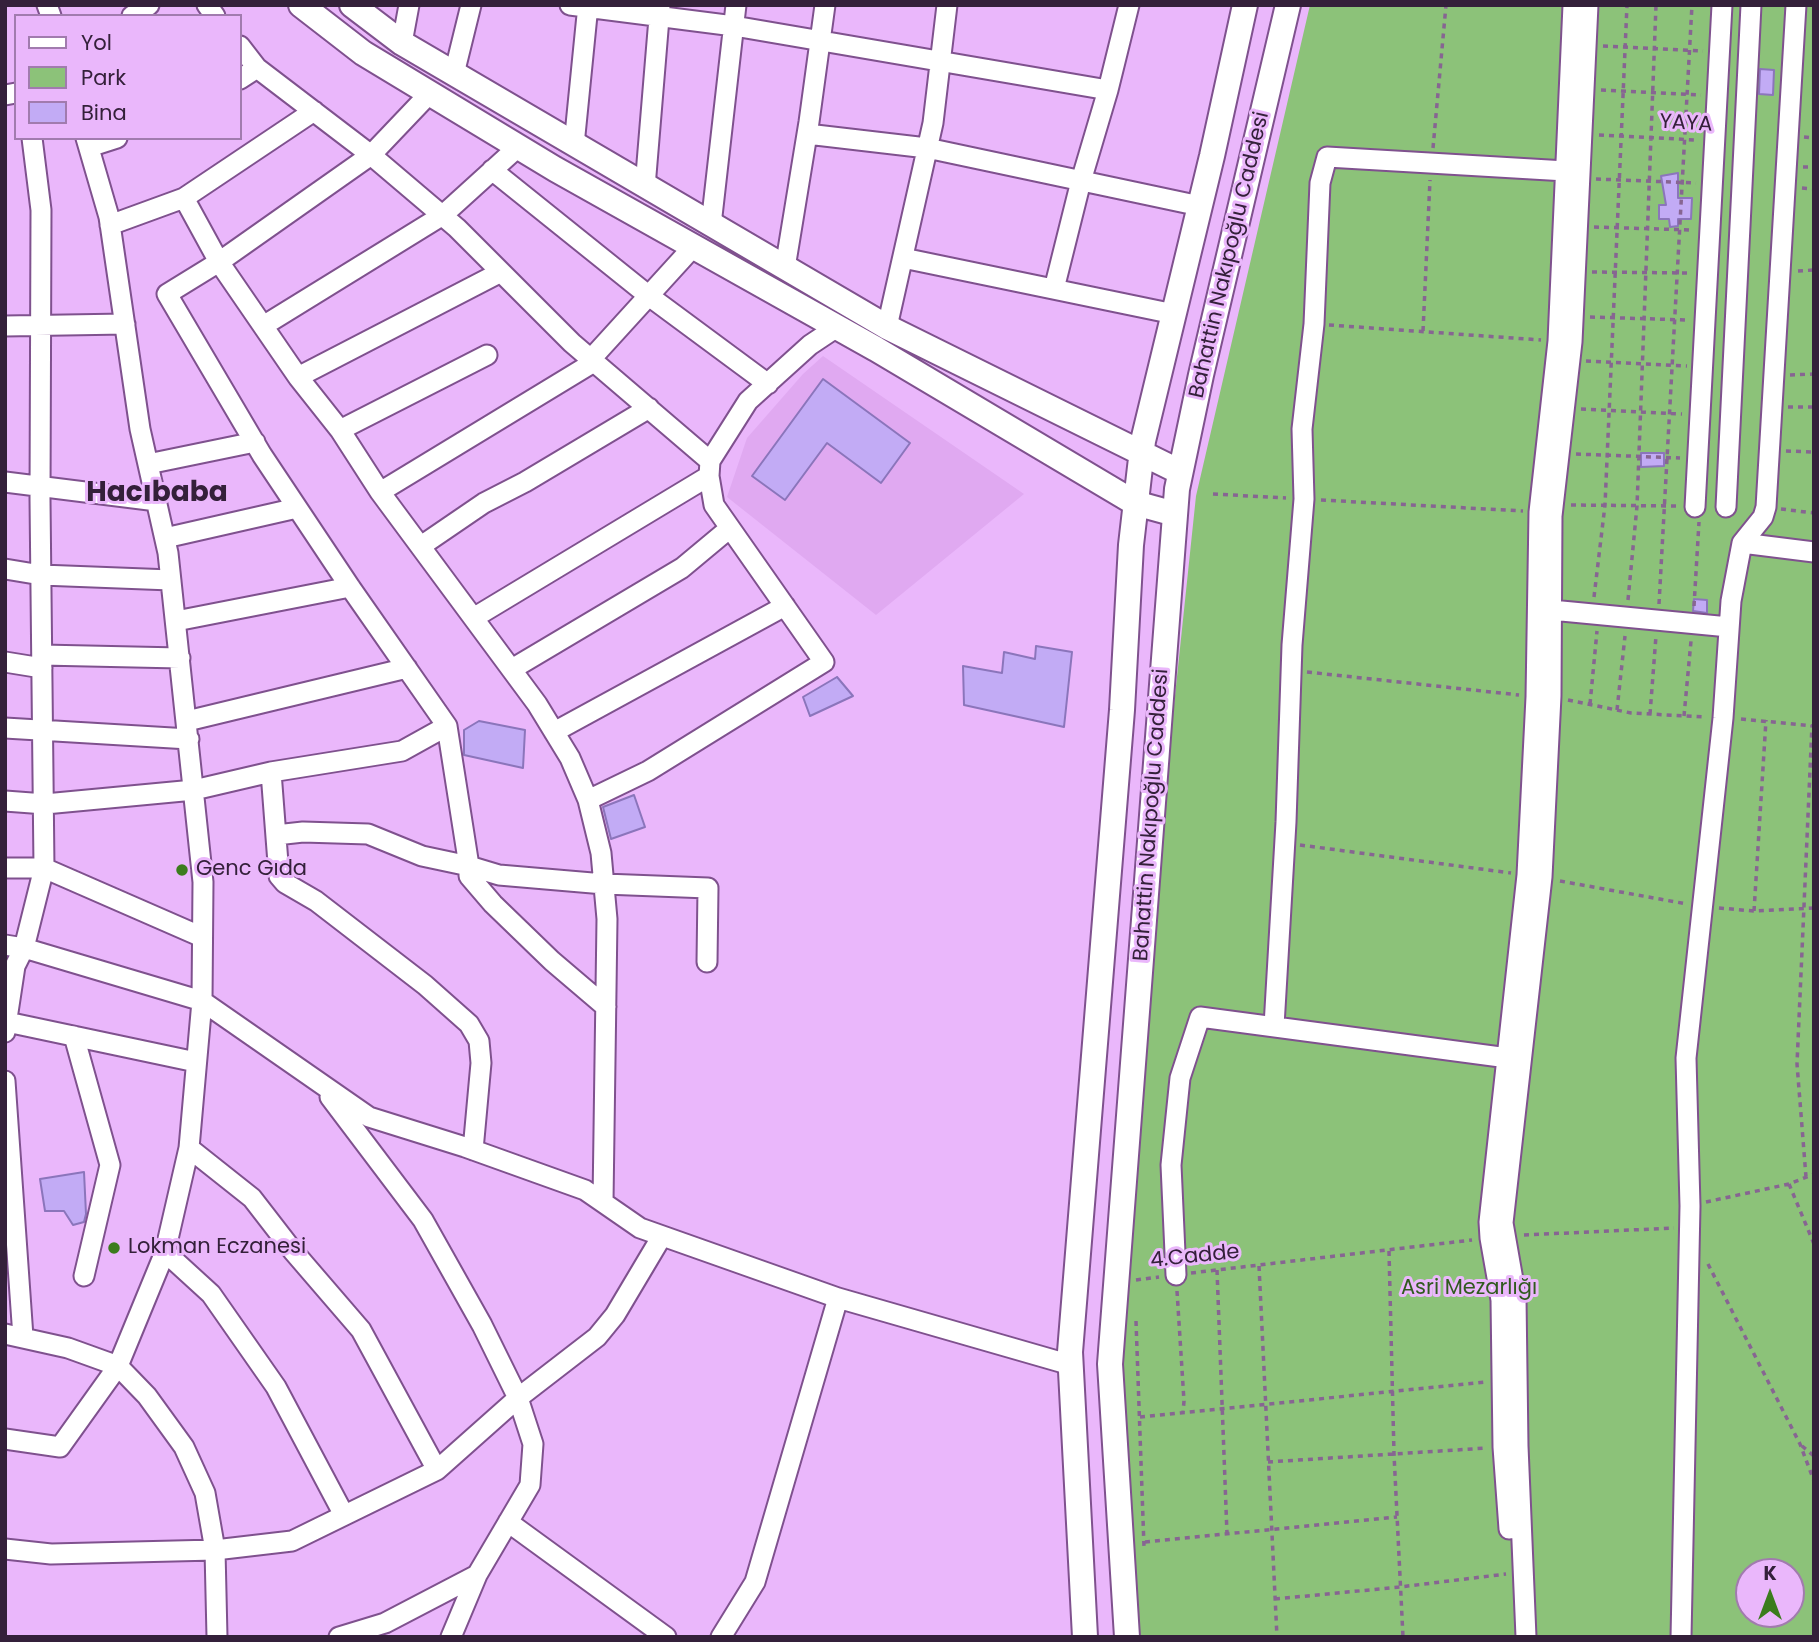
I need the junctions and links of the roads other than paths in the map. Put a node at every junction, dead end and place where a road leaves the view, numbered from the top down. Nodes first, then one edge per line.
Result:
1 (301, 5) edge
2 (352, 5) edge
3 (409, 5) edge
4 (471, 5) edge
5 (736, 5) edge
6 (825, 5) edge
7 (947, 5) edge
8 (1129, 5) edge
9 (1245, 5) edge
10 (1288, 5) edge
11 (1573, 5) edge
12 (1588, 5) edge
13 (1722, 5) edge
14 (1751, 5) edge
15 (1796, 5) edge
16 (582, 6) edge
17 (659, 12) edge
18 (734, 26) junction
19 (820, 39) junction
20 (401, 43) junction
21 (242, 49) edge
22 (940, 60) junction
23 (257, 68) junction
24 (454, 74) junction
25 (242, 78) edge
26 (1108, 90) junction
27 (429, 93) junction
28 (314, 111) junction
29 (807, 134) junction
30 (32, 140) edge
31 (105, 140) edge
32 (87, 143) edge
33 (574, 145) junction
34 (518, 147) junction
35 (927, 148) junction
36 (372, 155) junction
37 (492, 170) junction
38 (1574, 175) junction
39 (1081, 181) junction
40 (645, 187) junction
41 (184, 198) junction
42 (1200, 206) junction
43 (443, 215) junction
44 (110, 225) junction
45 (711, 225) junction
46 (694, 247) junction
47 (903, 258) junction
48 (219, 262) junction
49 (785, 268) junction
50 (501, 272) junction
51 (1054, 289) junction
52 (649, 296) junction
53 (1174, 314) junction
54 (125, 324) junction
55 (5, 326) edge
56 (41, 326) junction
57 (263, 326) junction
58 (837, 327) junction
59 (887, 327) junction
60 (487, 355) dead end
61 (593, 360) junction
62 (299, 377) junction
63 (768, 384) junction
64 (649, 408) junction
65 (340, 430) junction
66 (255, 442) junction
67 (1142, 453) junction
68 (148, 464) junction
69 (709, 469) junction
70 (1180, 472) junction
71 (5, 482) edge
72 (40, 487) junction
73 (380, 492) junction
74 (157, 501) junction
75 (1135, 503) junction
76 (1695, 507) road end
77 (1726, 507) dead end
78 (297, 508) junction
79 (1547, 508) junction
80 (1175, 514) junction
81 (730, 528) junction
82 (165, 538) junction
83 (1742, 543) junction
84 (421, 546) junction
85 (1814, 552) edge
86 (5, 569) edge
87 (41, 575) junction
88 (171, 580) junction
89 (350, 587) junction
90 (785, 606) junction
91 (1551, 610) junction
92 (475, 617) junction
93 (176, 621) junction
94 (1729, 627) junction
95 (180, 658) junction
96 (41, 661) junction
97 (5, 662) edge
98 (407, 668) junction
99 (512, 669) junction
100 (447, 726) junction
101 (5, 728) edge
102 (42, 730) junction
103 (188, 730) junction
104 (554, 732) junction
105 (271, 772) junction
106 (194, 790) junction
107 (588, 800) junction
108 (5, 801) edge
109 (45, 804) junction
110 (276, 835) junction
111 (469, 866) junction
112 (5, 868) edge
113 (44, 868) junction
114 (604, 884) junction
115 (202, 937) junction
116 (15, 947) edge
117 (707, 962) dead end
118 (202, 1001) junction
119 (606, 1007) junction
120 (1274, 1026) junction
121 (6, 1027) edge
122 (74, 1036) junction
123 (1508, 1058) junction
124 (196, 1062) junction
125 (5, 1081) edge
126 (319, 1083) junction
127 (189, 1148) junction
128 (473, 1150) junction
129 (603, 1202) junction
130 (662, 1236) junction
131 (1497, 1237) junction
132 (165, 1252) junction
133 (1176, 1275) road end
134 (84, 1276) dead end
135 (838, 1298) junction
136 (14, 1336) edge
137 (1071, 1365) junction
138 (118, 1366) junction
139 (518, 1398) junction
140 (5, 1439) edge
141 (438, 1470) junction
142 (344, 1515) junction
143 (508, 1522) junction
144 (5, 1549) edge
145 (215, 1550) junction
146 (477, 1576) junction
147 (217, 1637) edge
148 (339, 1637) edge
149 (452, 1637) edge
150 (666, 1637) edge
151 (721, 1637) edge
152 (1085, 1637) edge
153 (1127, 1637) edge
154 (1514, 1637) edge
155 (1526, 1637) edge
156 (1681, 1637) edge

1 - 27 main road
2 - 20 main road
3 - 20 street
4 - 24 street
5 - 18 street
6 - 19 street
7 - 22 street
8 - 26 street
9 - 42 main road, Bahattin Nakıpoğlu Caddesi
10 - 70 main road, Bahattin Nakıpoğlu Caddesi
11 - 38 street
12 - 38 street
13 - 76 street
14 - 77 street
15 - 83 street
16 - 17 street
16 - 33 street
17 - 18 street
17 - 40 street
18 - 19 street
18 - 45 street
19 - 22 street
19 - 29 street
20 - 24 main road
21 - 23 street
22 - 26 street
22 - 35 street
23 - 25 street
23 - 28 street
24 - 33 main road
26 - 39 street
27 - 34 main road
27 - 36 street
28 - 36 street
28 - 41 street
29 - 35 street
29 - 49 street
30 - 56 street
31 - 32 street
32 - 44 street
33 - 40 main road
34 - 37 street
34 - 46 main road
35 - 39 street
35 - 47 street
36 - 43 street
36 - 48 street
37 - 43 street
37 - 52 street
38 - 79 street
38 - 79 street
38 - 120 street
39 - 42 street
39 - 51 street
40 - 45 main road
41 - 44 street
41 - 48 street
42 - 53 main road, Bahattin Nakıpoğlu Caddesi
43 - 50 street
43 - 57 street
44 - 54 street
45 - 49 main road
46 - 52 street
46 - 58 main road
47 - 51 street
47 - 59 street
48 - 57 street
48 - 66 street
49 - 59 main road
50 - 61 street
50 - 62 street
51 - 53 street
52 - 61 street
52 - 63 street
53 - 67 main road, Bahattin Nakıpoğlu Caddesi
54 - 56 street
54 - 68 street
55 - 56 street
56 - 72 street
57 - 62 street
58 - 63 street
58 - 75 main road
59 - 67 main road
60 - 65 street
61 - 64 street
61 - 73 street
62 - 65 street
63 - 69 street
64 - 69 street
64 - 84 street
65 - 73 street
66 - 68 street
66 - 78 street
67 - 70 main road
67 - 75 main road, Bahattin Nakıpoğlu Caddesi
68 - 74 street
69 - 81 street
69 - 92 street
70 - 80 main road, Bahattin Nakıpoğlu Caddesi
71 - 72 street
72 - 74 street
72 - 87 street
73 - 84 street
74 - 82 street
75 - 80 main road
75 - 137 main road, Bahattin Nakıpoğlu Caddesi
78 - 82 street
78 - 89 street
79 - 91 street
79 - 123 street
80 - 153 main road, Bahattin Nakıpoğlu Caddesi
81 - 90 street
81 - 99 street
82 - 88 street
83 - 85 street
83 - 94 street
84 - 92 street
86 - 87 street
87 - 88 street
87 - 96 street
88 - 93 street
89 - 93 street
89 - 98 street
90 - 104 street
90 - 107 street
91 - 94 street
91 - 131 street
92 - 99 street
93 - 95 street
94 - 156 street
95 - 96 street
95 - 103 street
96 - 97 street
96 - 102 street
98 - 100 street
98 - 103 street
99 - 104 street
100 - 105 street
100 - 111 street
101 - 102 street
102 - 103 street
102 - 109 street
103 - 106 street
104 - 107 street
105 - 106 street
105 - 110 street
106 - 109 street
106 - 115 street
107 - 114 street
108 - 109 street
109 - 113 street
110 - 111 street
110 - 128 street
111 - 114 street
111 - 119 street
112 - 113 street
113 - 115 street
113 - 116 street
114 - 117 street
114 - 119 street
115 - 118 street
116 - 118 street
116 - 121 street
118 - 124 street
118 - 126 street
119 - 129 street
120 - 123 street
120 - 133 street
121 - 122 street
122 - 124 street
122 - 134 street
123 - 131 street
124 - 127 street
125 - 136 street
126 - 128 street
126 - 139 street
127 - 132 street
127 - 141 street
128 - 129 street
129 - 130 street
130 - 135 street
130 - 139 street
131 - 154 street
131 - 155 street
132 - 138 street
132 - 142 street
135 - 137 street
135 - 151 street
136 - 138 street
137 - 152 main road, Bahattin Nakıpoğlu Caddesi
138 - 140 street
138 - 145 street
139 - 141 street
139 - 143 street
141 - 142 street
142 - 145 street
143 - 146 street
143 - 150 street
144 - 145 street
145 - 147 street
146 - 148 street
146 - 149 street

